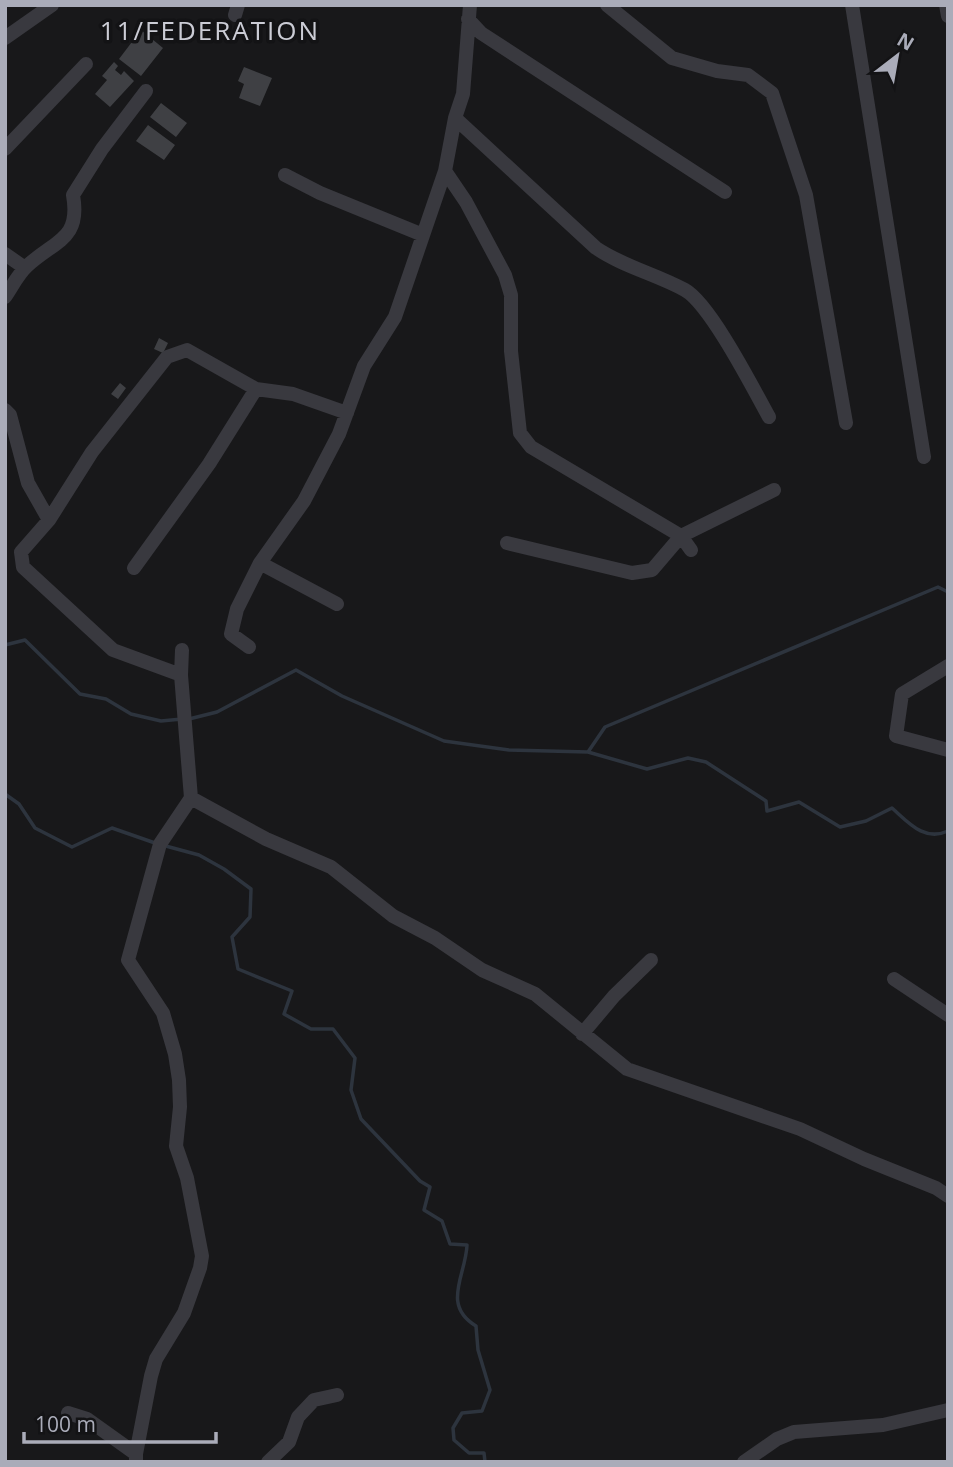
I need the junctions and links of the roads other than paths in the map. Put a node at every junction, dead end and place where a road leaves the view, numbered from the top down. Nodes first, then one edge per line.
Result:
1 (52, 5) edge
2 (607, 5) edge
3 (852, 5) edge
4 (946, 5) edge
5 (469, 12) edge
6 (948, 16) edge
7 (5, 38) edge
8 (86, 64) dead end
9 (146, 91) dead end
10 (455, 118) junction
11 (5, 149) edge
12 (445, 171) junction
13 (285, 175) dead end
14 (725, 192) dead end
15 (424, 235) junction
16 (5, 254) edge
17 (25, 268) junction
18 (5, 297) edge
19 (256, 389) junction
20 (5, 410) edge
21 (347, 413) junction
22 (769, 417) dead end
23 (846, 423) dead end
24 (925, 457) dead end
25 (774, 489) dead end
26 (49, 520) junction
27 (681, 536) junction
28 (508, 543) dead end
29 (691, 550) dead end
30 (260, 563) junction
31 (134, 568) dead end
32 (337, 604) dead end
33 (249, 647) dead end
34 (183, 650) dead end
35 (948, 666) edge
36 (181, 675) junction
37 (948, 750) edge
38 (191, 798) junction
39 (651, 960) dead end
40 (894, 979) dead end
41 (948, 1015) edge
42 (582, 1034) junction
43 (948, 1196) edge
44 (337, 1395) dead end
45 (948, 1410) edge
46 (68, 1413) dead end
47 (136, 1458) edge
48 (268, 1462) edge
49 (744, 1462) edge

1 - 7 street
2 - 23 street
3 - 24 street
4 - 6 street
5 - 10 street
5 - 14 street
8 - 11 street
9 - 17 street
10 - 12 street
10 - 22 street
12 - 15 street
12 - 27 street
13 - 15 street
15 - 21 street
16 - 17 street
17 - 18 street
19 - 21 street
19 - 26 street
19 - 31 street
20 - 26 street
21 - 30 street
25 - 27 street
26 - 36 street
27 - 28 street
27 - 29 street
30 - 32 street
30 - 33 street
34 - 36 street
35 - 37 street
36 - 38 street
38 - 42 street
38 - 47 street
39 - 42 street
40 - 41 street
42 - 43 street
44 - 48 street
45 - 49 street
46 - 47 street

